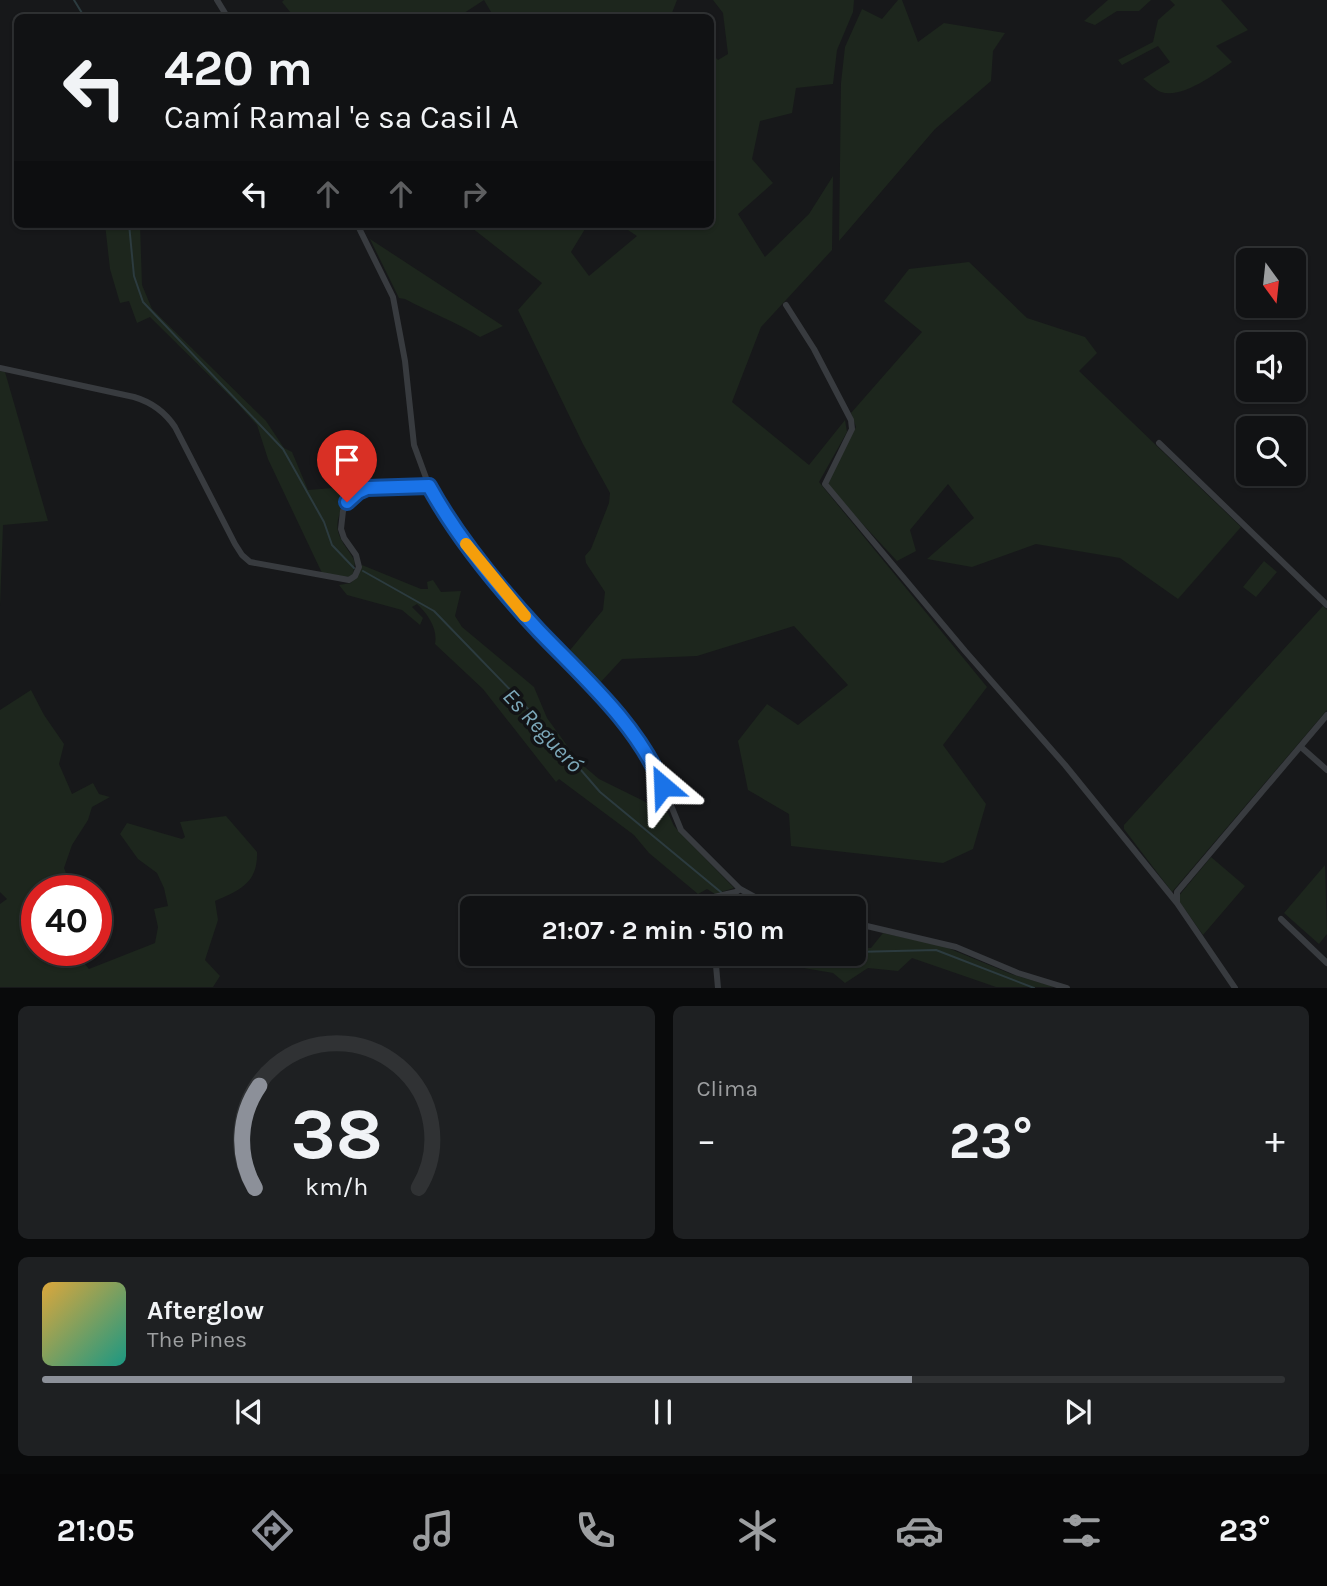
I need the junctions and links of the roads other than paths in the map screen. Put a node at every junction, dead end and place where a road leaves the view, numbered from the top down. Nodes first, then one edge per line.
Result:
1 (359, 228) edge
2 (786, 304) dead end
3 (0, 368) edge
4 (1159, 443) dead end
5 (429, 486) junction
6 (1327, 605) edge
7 (1327, 715) edge
8 (1301, 747) junction
9 (1327, 770) edge
10 (740, 889) junction
11 (718, 896) edge
12 (753, 896) edge
13 (1177, 903) junction
14 (1281, 919) dead end
15 (866, 926) edge
16 (1327, 963) edge
17 (716, 966) edge
18 (718, 988) edge
19 (1067, 988) edge
20 (1235, 988) edge

1 - 5 street
2 - 13 street
3 - 5 street
4 - 6 street
5 - 10 street
7 - 8 street
8 - 9 street
8 - 13 street
10 - 11 street
10 - 12 street
13 - 20 street
14 - 16 street
15 - 19 street
17 - 18 street

